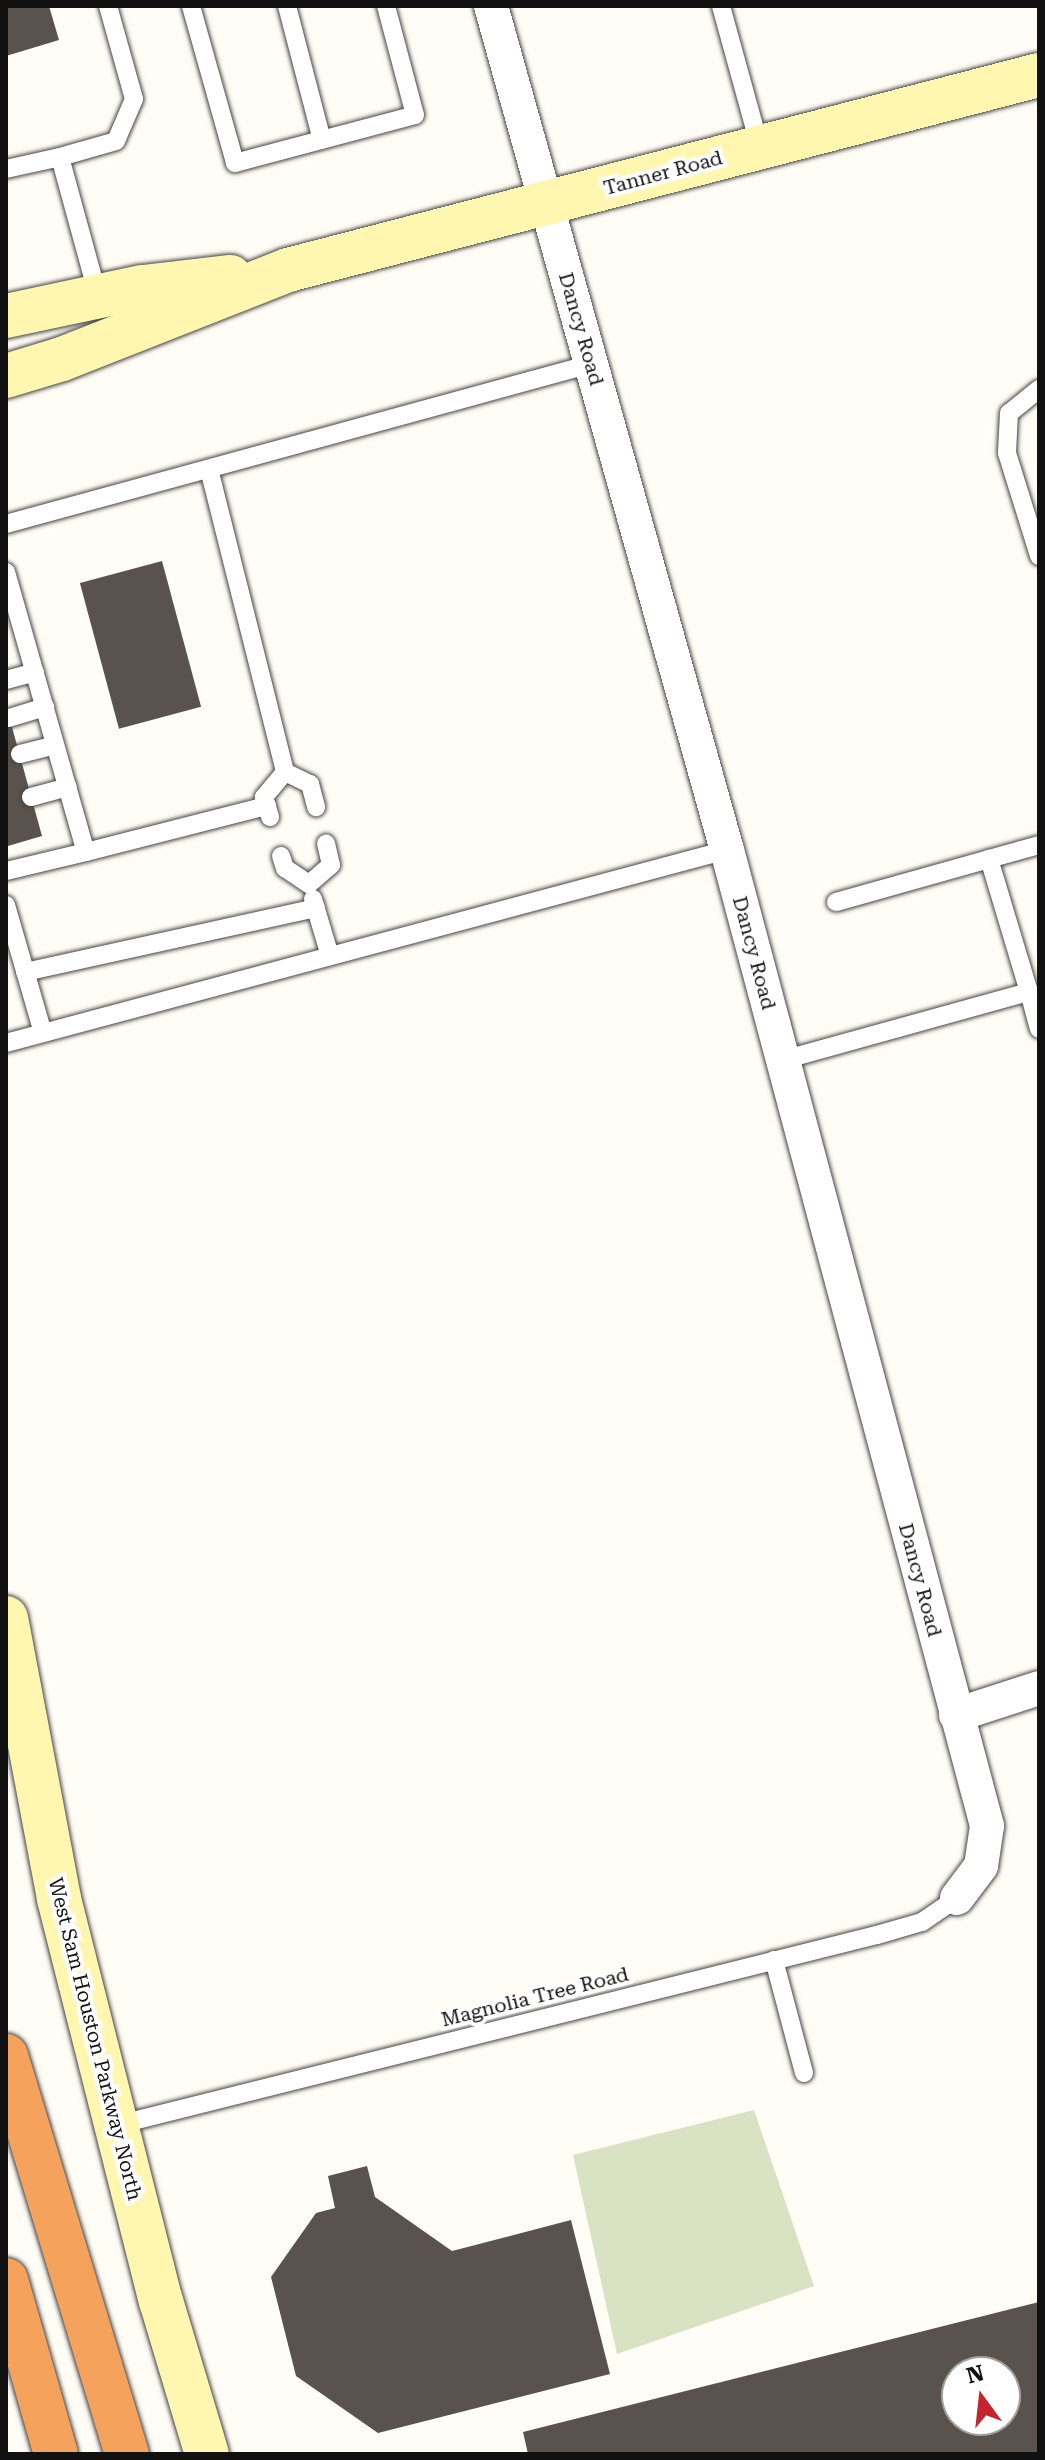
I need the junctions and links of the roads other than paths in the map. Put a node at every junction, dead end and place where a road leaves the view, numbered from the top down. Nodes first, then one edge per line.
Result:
1 (108, 6) edge
2 (191, 6) edge
3 (287, 6) edge
4 (386, 6) edge
5 (491, 6) edge
6 (721, 6) edge
7 (1039, 75) edge
8 (322, 140) junction
9 (760, 148) junction
10 (60, 157) junction
11 (6, 169) edge
12 (546, 203) junction
13 (288, 270) junction
14 (79, 300) junction
15 (6, 307) edge
16 (6, 316) edge
17 (62, 359) junction
18 (591, 364) junction
19 (6, 376) edge
20 (6, 385) edge
21 (1039, 389) edge
22 (209, 469) junction
23 (6, 524) edge
24 (1039, 556) edge
25 (6, 572) edge
26 (10, 602) edge
27 (25, 638) junction
28 (6, 642) edge
29 (35, 672) junction
30 (6, 680) edge
31 (45, 707) junction
32 (9, 718) dead end
33 (55, 745) junction
34 (20, 754) dead end
35 (285, 772) junction
36 (68, 787) junction
37 (31, 797) dead end
38 (316, 807) dead end
39 (326, 844) dead end
40 (1039, 845) edge
41 (727, 850) junction
42 (86, 852) junction
43 (281, 856) dead end
44 (989, 859) junction
45 (6, 871) edge
46 (309, 884) junction
47 (836, 902) dead end
48 (6, 905) edge
49 (316, 908) junction
50 (330, 956) junction
51 (25, 972) junction
52 (1029, 992) junction
53 (1039, 1029) edge
54 (43, 1033) junction
55 (6, 1043) edge
56 (783, 1060) junction
57 (6, 1618) edge
58 (1039, 1688) edge
59 (956, 1715) junction
60 (957, 1898) joint
61 (774, 1960) junction
62 (6, 2056) edge
63 (804, 2073) dead end
64 (117, 2125) junction
65 (6, 2280) edge
66 (56, 2454) edge
67 (127, 2454) edge
68 (207, 2454) edge

1 - 10 lane
2 - 8 lane
3 - 8 lane
4 - 8 lane
5 - 12 street, Dancy Road
6 - 9 lane
7 - 9 main road, Tanner Road
9 - 12 main road, Tanner Road
10 - 11 lane
10 - 14 lane
12 - 13 main road, Tanner Road
12 - 18 street, Dancy Road
13 - 14 main road, Tanner Road
13 - 17 main road, Tanner Road
14 - 15 main road
14 - 16 main road, Tanner Road
17 - 19 main road, Tanner Road
17 - 20 main road
18 - 22 lane
18 - 41 street, Dancy Road
21 - 24 lane
22 - 23 lane
22 - 35 lane
25 - 26 lane
26 - 27 lane
27 - 28 lane
27 - 29 lane
29 - 30 lane
29 - 31 lane
31 - 32 lane
31 - 33 lane
33 - 34 lane
33 - 36 lane
35 - 38 lane
35 - 42 lane
36 - 37 lane
36 - 42 lane
39 - 46 lane
40 - 44 lane
41 - 50 lane
41 - 56 street, Dancy Road
42 - 45 lane
43 - 46 lane
44 - 47 lane
44 - 52 lane
46 - 49 lane
48 - 51 lane
49 - 50 lane
49 - 51 lane
50 - 54 lane
51 - 54 lane
52 - 53 lane
52 - 56 lane
54 - 55 lane
56 - 59 street, Dancy Road
57 - 64 main road, West Sam Houston Parkway North
58 - 59 street
59 - 60 street, Dancy Road
60 - 61 lane, Magnolia Tree Road
61 - 63 lane
61 - 64 lane, Magnolia Tree Road
62 - 67 highway
64 - 68 main road, West Sam Houston Parkway North
65 - 66 highway

